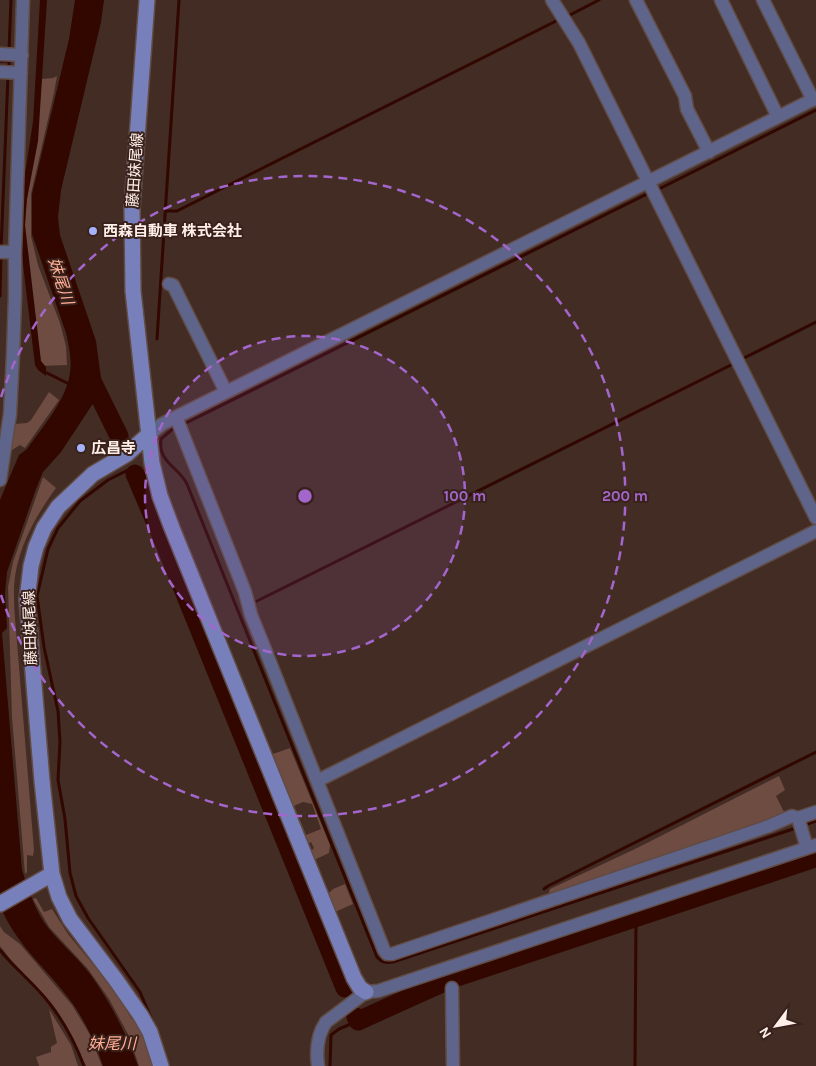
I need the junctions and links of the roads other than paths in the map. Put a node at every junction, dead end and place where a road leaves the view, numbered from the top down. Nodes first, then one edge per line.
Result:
1 (23, 0) edge
2 (148, 0) edge
3 (552, 0) edge
4 (636, 0) edge
5 (721, 0) edge
6 (763, 0) edge
7 (10, 54) edge
8 (9, 73) edge
9 (814, 99) edge
10 (778, 117) junction
11 (709, 152) junction
12 (651, 188) junction
13 (6, 252) edge
14 (169, 284) dead end
15 (226, 392) junction
16 (176, 417) junction
17 (148, 435) junction
18 (4, 444) edge
19 (0, 480) edge
20 (816, 518) edge
21 (816, 531) edge
22 (318, 784) junction
23 (816, 812) edge
24 (800, 823) junction
25 (812, 846) edge
26 (52, 874) junction
27 (0, 904) edge
28 (452, 988) dead end
29 (366, 992) junction
30 (160, 1066) edge
31 (318, 1066) edge
32 (453, 1066) edge

1 - 7 street
2 - 17 main road, 藤田妹尾線
3 - 12 street
4 - 11 street
5 - 10 street
6 - 9 street
7 - 8 street
8 - 13 street
9 - 10 street
10 - 11 street
11 - 12 street
12 - 15 street
12 - 20 street
13 - 18 street
14 - 15 street
15 - 16 street
16 - 17 street
16 - 22 street
17 - 26 main road, 藤田妹尾線
17 - 29 main road
18 - 19 street
21 - 22 street
22 - 24 street
23 - 24 street
24 - 25 street
25 - 29 street
26 - 27 main road
26 - 30 main road, 藤田妹尾線
28 - 32 street
29 - 31 street

